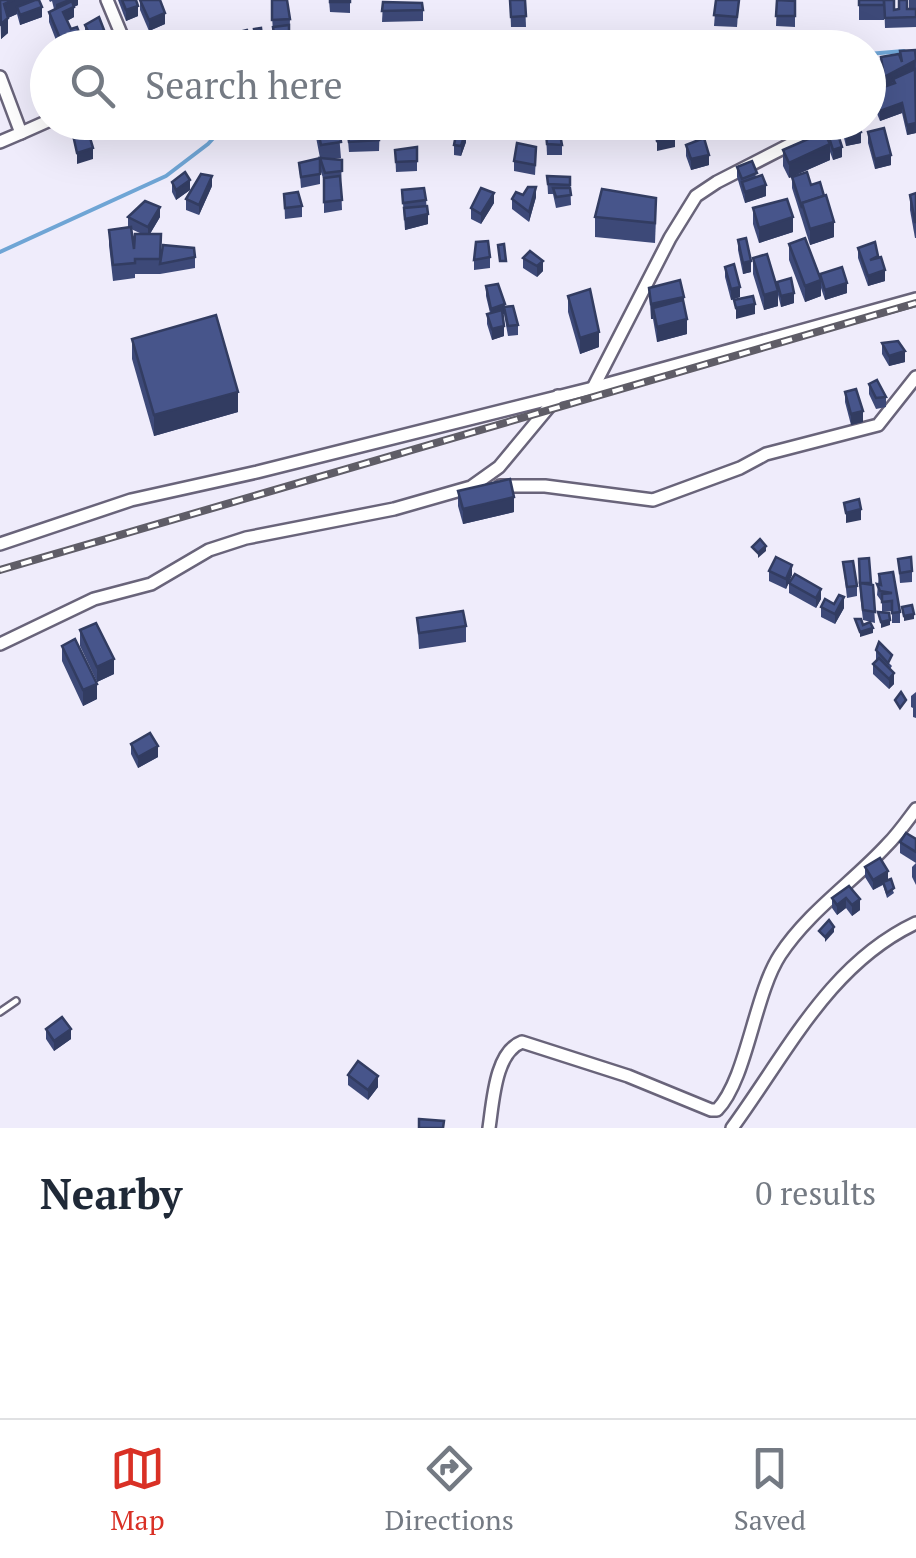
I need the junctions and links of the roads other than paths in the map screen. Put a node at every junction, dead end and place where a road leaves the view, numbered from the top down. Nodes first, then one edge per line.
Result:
1 (107, 0) edge
2 (120, 30) edge
3 (0, 77) edge
4 (30, 129) edge
5 (21, 133) junction
6 (799, 140) edge
7 (0, 142) edge
8 (916, 299) edge
9 (916, 377) edge
10 (593, 388) junction
11 (558, 396) junction
12 (471, 487) junction
13 (0, 544) edge
14 (0, 644) edge
15 (916, 809) edge
16 (916, 923) edge
17 (16, 1002) dead end
18 (0, 1012) edge
19 (488, 1128) edge
20 (732, 1128) edge

1 - 2 street
3 - 5 street
4 - 5 street
5 - 7 street
6 - 10 street
8 - 10 street
9 - 12 street
10 - 11 street
11 - 12 street
11 - 13 street
12 - 14 street
15 - 19 street
16 - 20 street
17 - 18 lane

